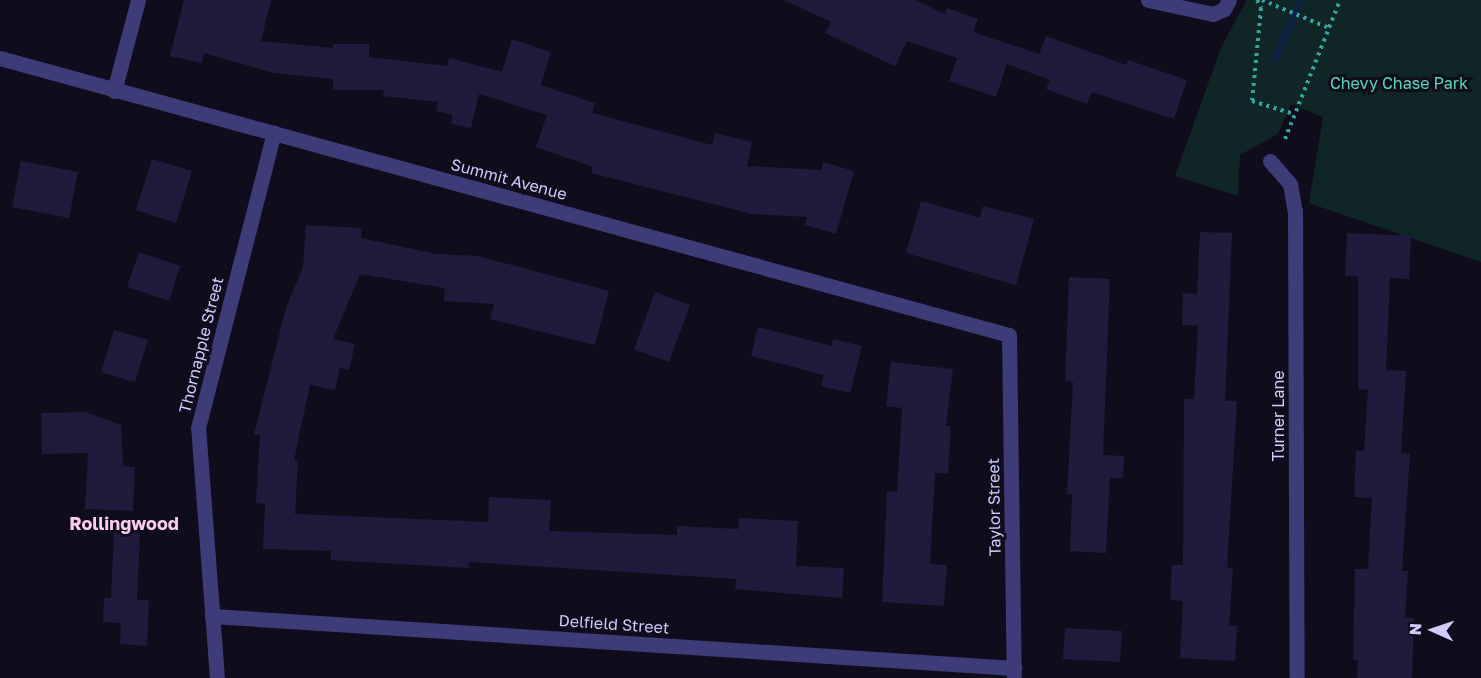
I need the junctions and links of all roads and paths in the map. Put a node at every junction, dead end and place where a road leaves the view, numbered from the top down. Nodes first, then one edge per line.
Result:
1 (138, 0) edge
2 (1148, 0) edge
3 (1229, 0) edge
4 (1259, 0) edge
5 (1340, 0) edge
6 (1329, 28) junction
7 (0, 58) edge
8 (114, 91) junction
9 (1294, 114) junction
10 (274, 133) junction
11 (1285, 139) dead end
12 (1270, 161) dead end
13 (1009, 335) joint
14 (212, 616) junction
15 (1014, 673) edge
16 (217, 678) edge
17 (1297, 678) edge

1 - 8 street
2 - 3 street
4 - 6 path
4 - 9 path
5 - 6 path
6 - 9 path
7 - 8 street, Summit Avenue
8 - 10 street, Summit Avenue
9 - 11 path
10 - 13 street, Summit Avenue
10 - 14 street, Thornapple Street
12 - 17 street, Turner Lane
13 - 15 street, Taylor Street
14 - 15 street, Delfield Street
14 - 16 street, Thornapple Street

